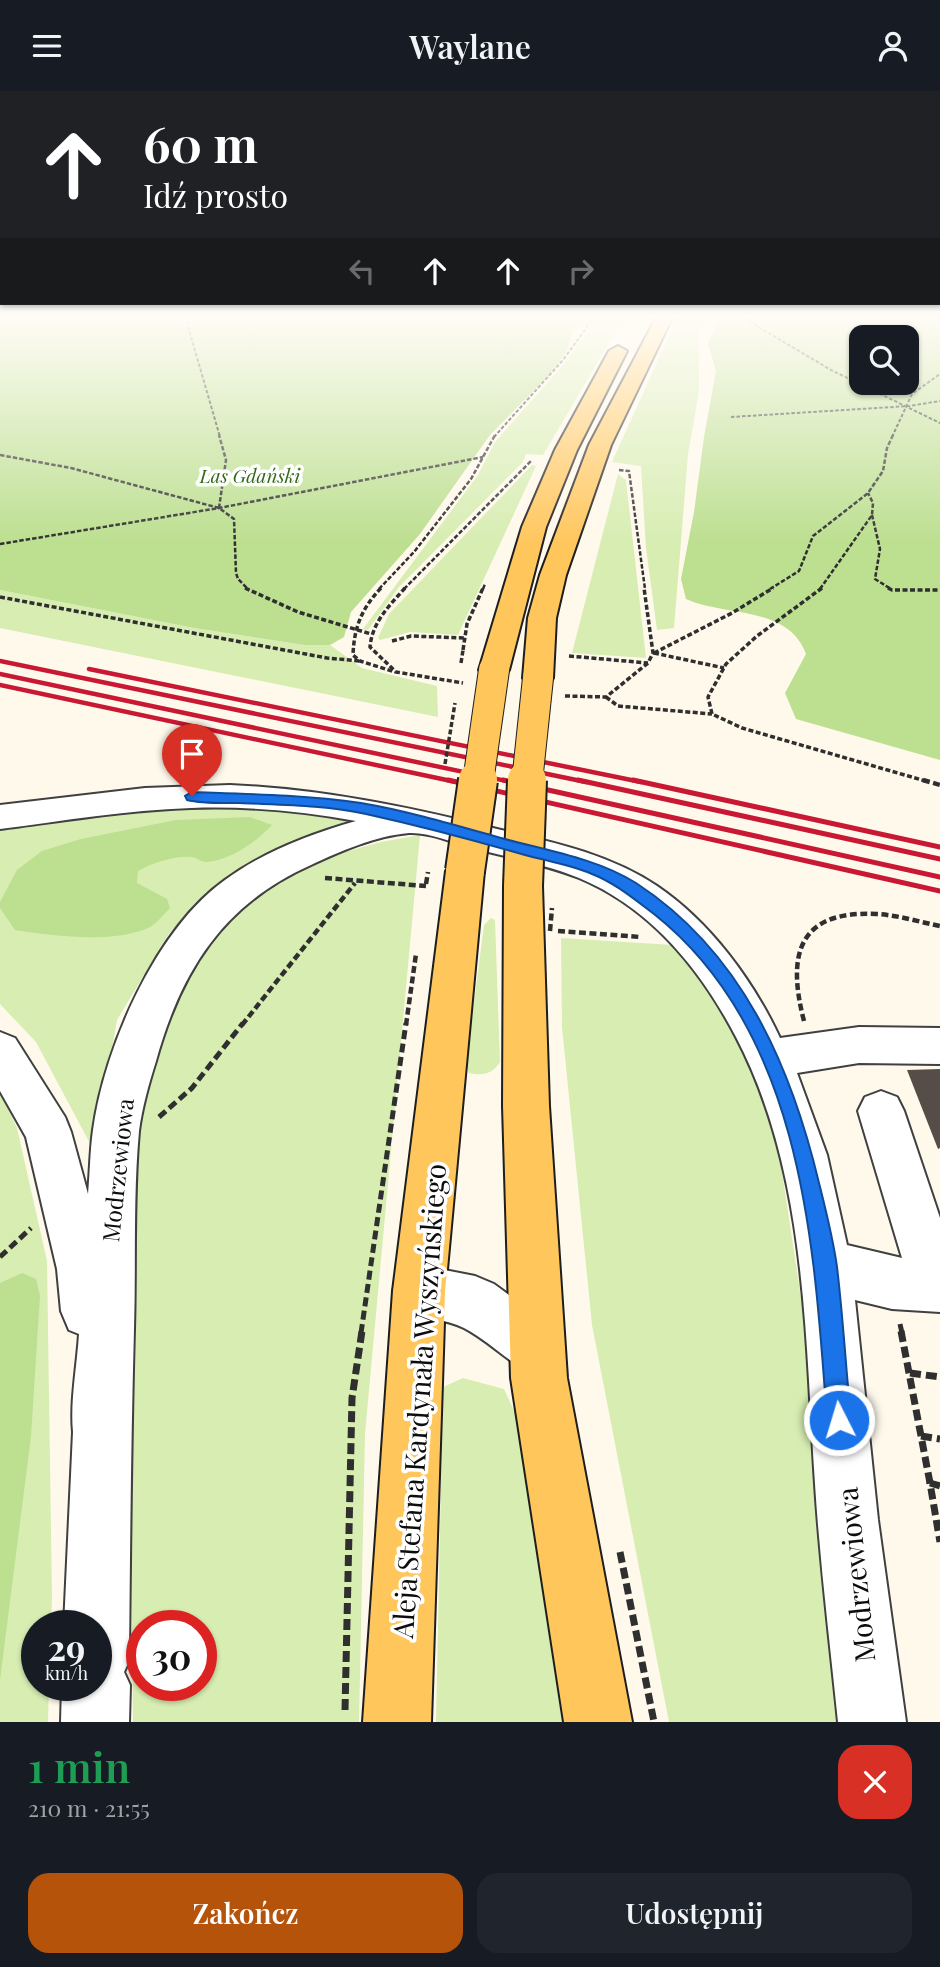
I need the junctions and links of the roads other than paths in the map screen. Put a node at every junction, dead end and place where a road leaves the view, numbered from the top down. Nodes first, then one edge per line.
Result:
1 (597, 392) edge
2 (625, 392) edge
3 (0, 817) edge
4 (422, 822) junction
5 (940, 1046) edge
6 (0, 1051) edge
7 (792, 1055) junction
8 (881, 1111) dead end
9 (826, 1266) junction
10 (938, 1287) edge
11 (419, 1291) junction
12 (538, 1349) junction
13 (102, 1432) junction
14 (97, 1610) edge
15 (96, 1701) edge
16 (95, 1722) edge
17 (397, 1722) edge
18 (598, 1722) edge
19 (872, 1722) edge

1 - 11 main road, Aleja Stefana Kardynała Wyszyńskiego, bridge
2 - 12 main road, bridge
3 - 4 street, Modrzewiowa
4 - 7 street, Modrzewiowa
4 - 13 street, Modrzewiowa
5 - 7 street
6 - 13 street
7 - 9 street, Modrzewiowa
8 - 10 street
9 - 10 street
9 - 19 street, Modrzewiowa
11 - 12 street
11 - 17 main road, Aleja Stefana Kardynała Wyszyńskiego
12 - 18 main road
13 - 14 street
15 - 16 street

